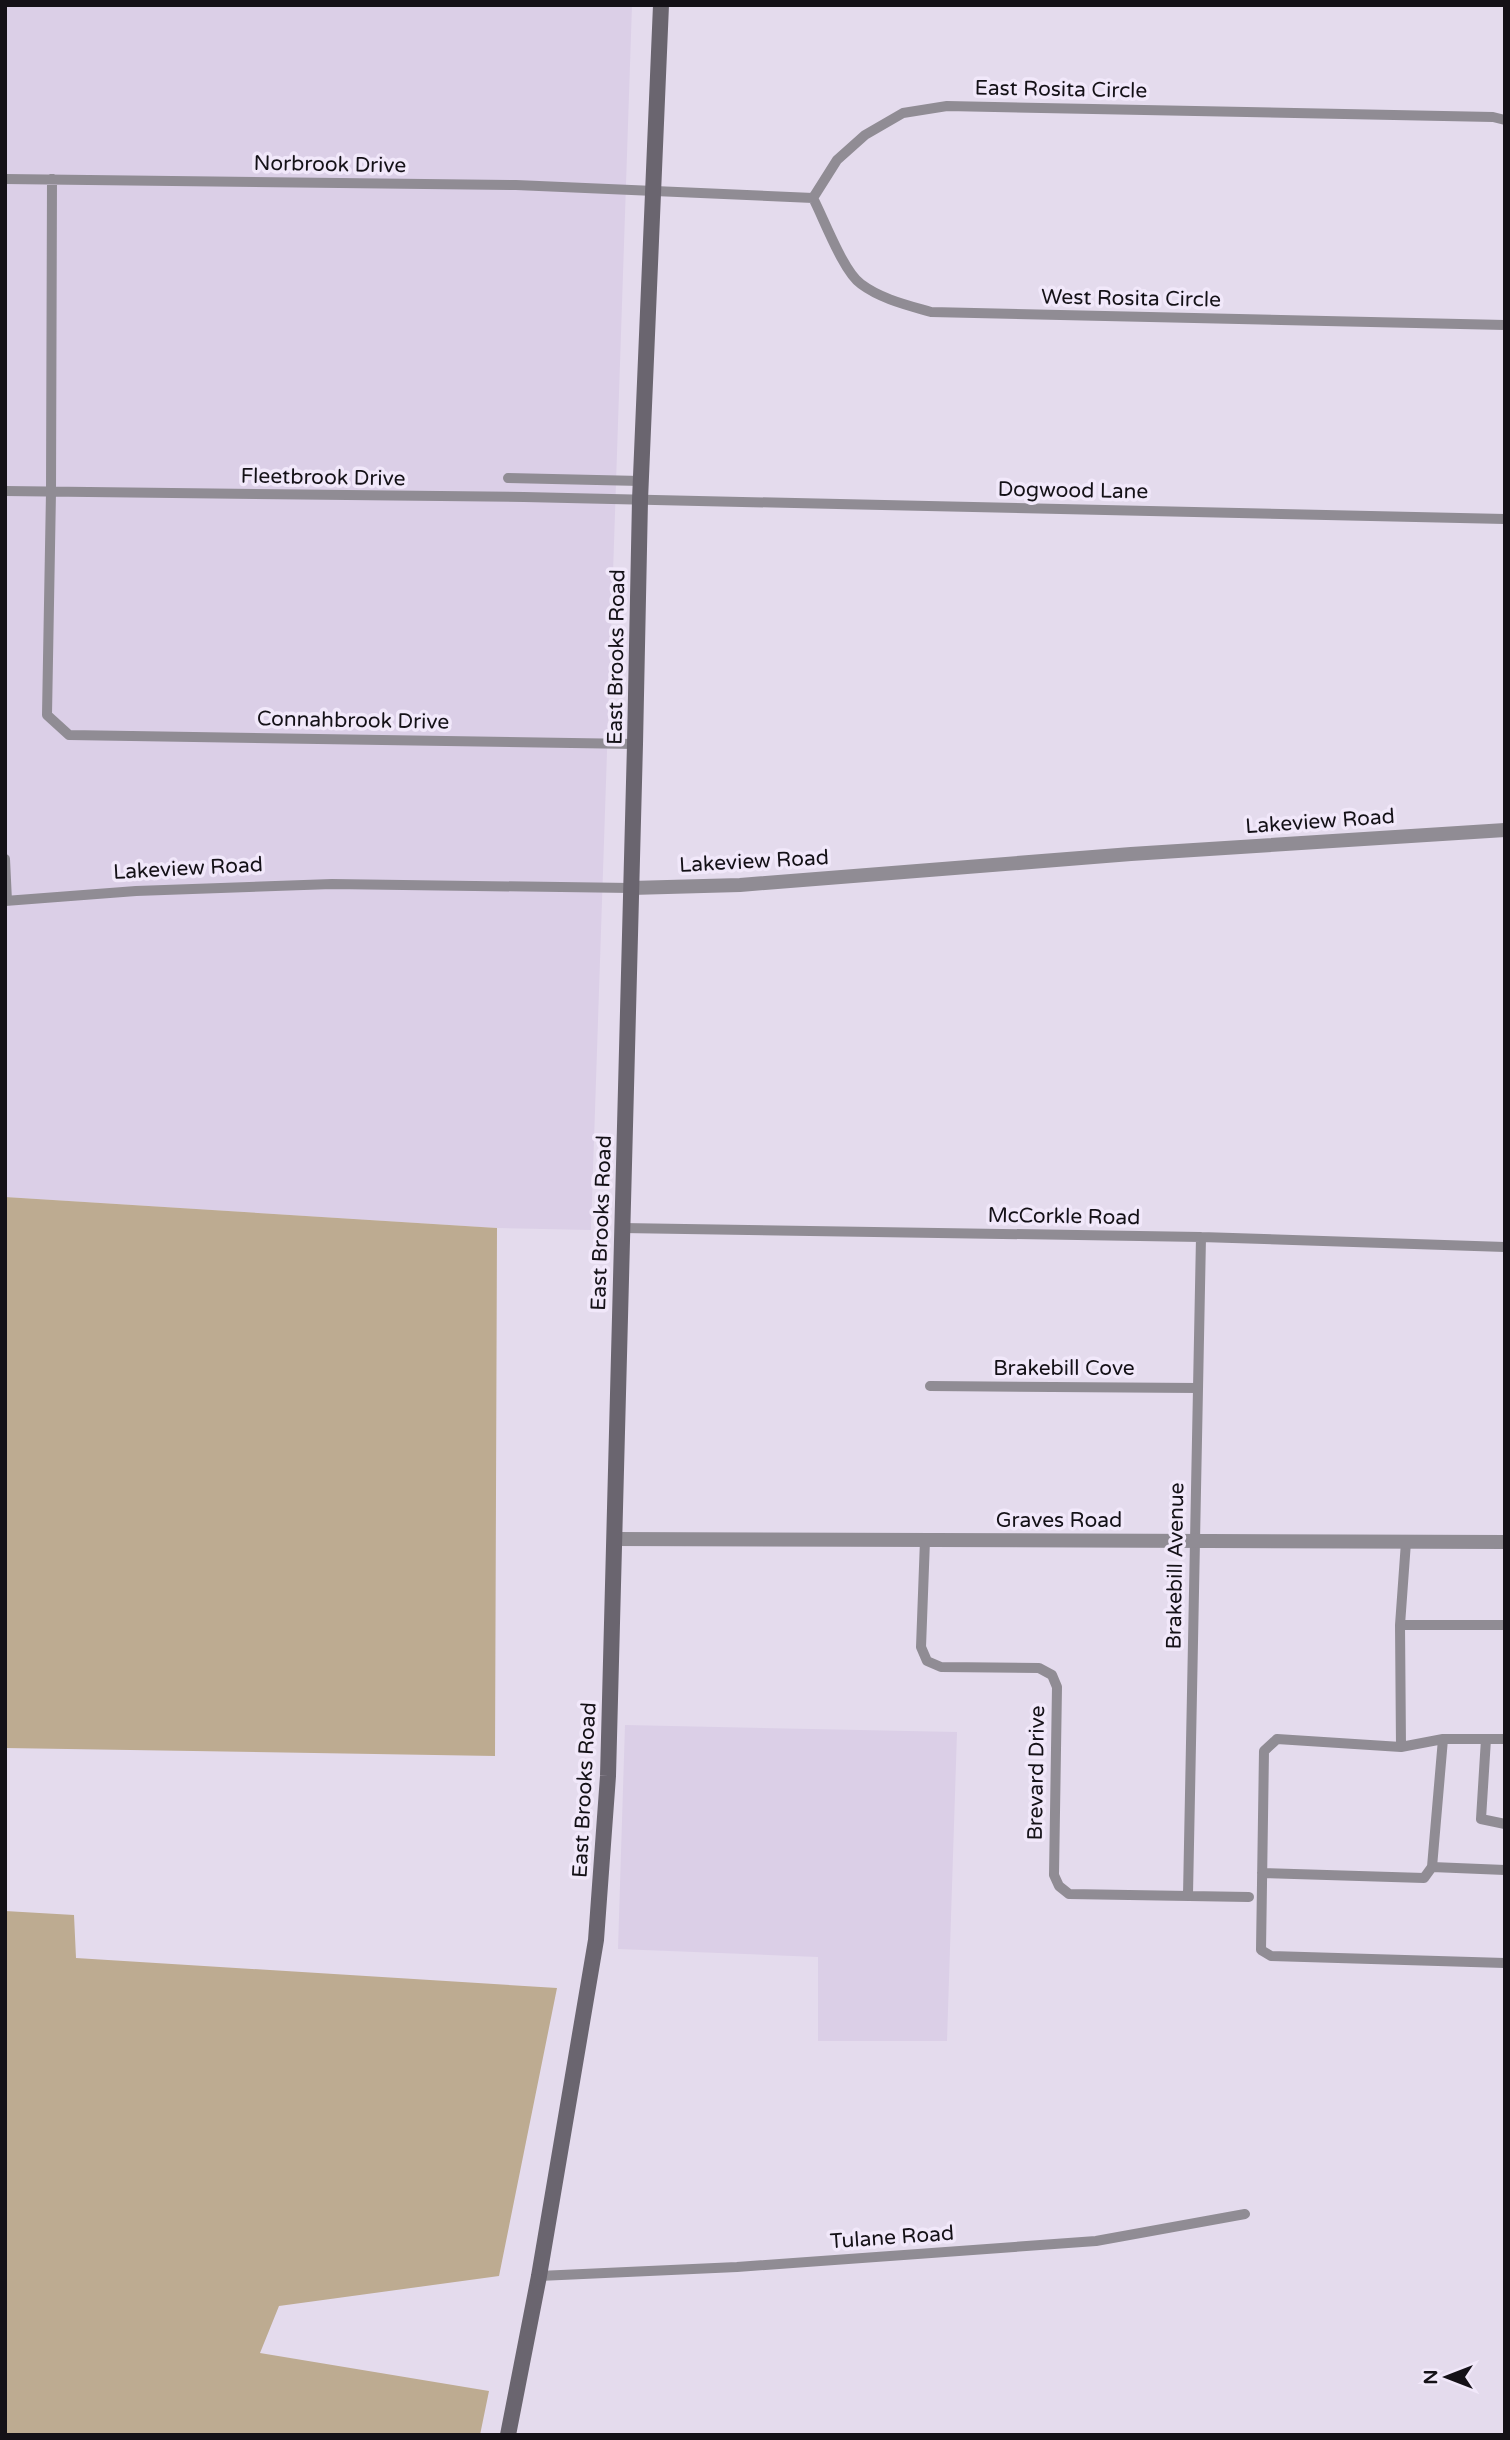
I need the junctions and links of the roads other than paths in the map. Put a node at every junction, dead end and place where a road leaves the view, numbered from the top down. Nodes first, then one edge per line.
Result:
1 (661, 5) edge
2 (1505, 120) edge
3 (5, 178) edge
4 (52, 179) junction
5 (654, 191) junction
6 (814, 198) junction
7 (1505, 326) edge
8 (509, 478) dead end
9 (605, 480) junction
10 (640, 481) junction
11 (5, 491) edge
12 (51, 492) junction
13 (605, 500) junction
14 (640, 500) junction
15 (1505, 519) edge
16 (635, 744) junction
17 (1505, 830) edge
18 (5, 859) edge
19 (631, 888) junction
20 (6, 901) edge
21 (622, 1228) junction
22 (1201, 1237) junction
23 (1505, 1247) edge
24 (930, 1387) dead end
25 (1198, 1388) junction
26 (614, 1539) junction
27 (925, 1541) junction
28 (1195, 1541) junction
29 (1406, 1542) junction
30 (1505, 1542) edge
31 (1400, 1625) junction
32 (1505, 1625) edge
33 (1443, 1739) junction
34 (1486, 1739) junction
35 (1505, 1739) edge
36 (1401, 1747) junction
37 (1505, 1824) edge
38 (1432, 1867) junction
39 (1505, 1870) edge
40 (1262, 1873) junction
41 (1188, 1895) junction
42 (1249, 1897) dead end
43 (1505, 1962) edge
44 (1245, 2214) dead end
45 (539, 2276) junction
46 (508, 2435) edge

1 - 5 main road, East Brooks Road
2 - 6 street, East Rosita Circle
3 - 4 street, Norbrook Drive
4 - 5 street, Norbrook Drive
4 - 12 street
5 - 6 street
5 - 10 main road, East Brooks Road
6 - 7 street, West Rosita Circle
8 - 9 street
9 - 10 street
9 - 13 street
10 - 14 main road, East Brooks Road
11 - 12 street, Fleetbrook Drive
12 - 13 street, Fleetbrook Drive
12 - 16 street, Connahbrook Drive
13 - 14 street, Fleetbrook Drive
14 - 15 street, Dogwood Lane
14 - 16 main road, East Brooks Road
16 - 19 main road, East Brooks Road
17 - 19 street, Lakeview Road
18 - 20 street
19 - 20 street, Lakeview Road
19 - 21 main road, East Brooks Road
21 - 22 street, McCorkle Road
21 - 26 main road, East Brooks Road
22 - 23 street, McCorkle Road
22 - 25 street, Brakebill Avenue
24 - 25 street, Brakebill Cove
25 - 28 street, Brakebill Avenue
26 - 27 street, Graves Road
26 - 45 main road, East Brooks Road
27 - 28 street, Graves Road
27 - 41 street, Brevard Drive
28 - 29 street, Graves Road
28 - 41 street, Brakebill Avenue
29 - 30 street, Graves Road
29 - 31 street
31 - 32 street
31 - 36 street
33 - 34 street
33 - 36 street
33 - 38 street
34 - 35 street
34 - 37 street
36 - 40 street
38 - 39 street
38 - 40 street
40 - 43 street
41 - 42 street, Brevard Drive
44 - 45 street, Tulane Road
45 - 46 main road, East Brooks Road

